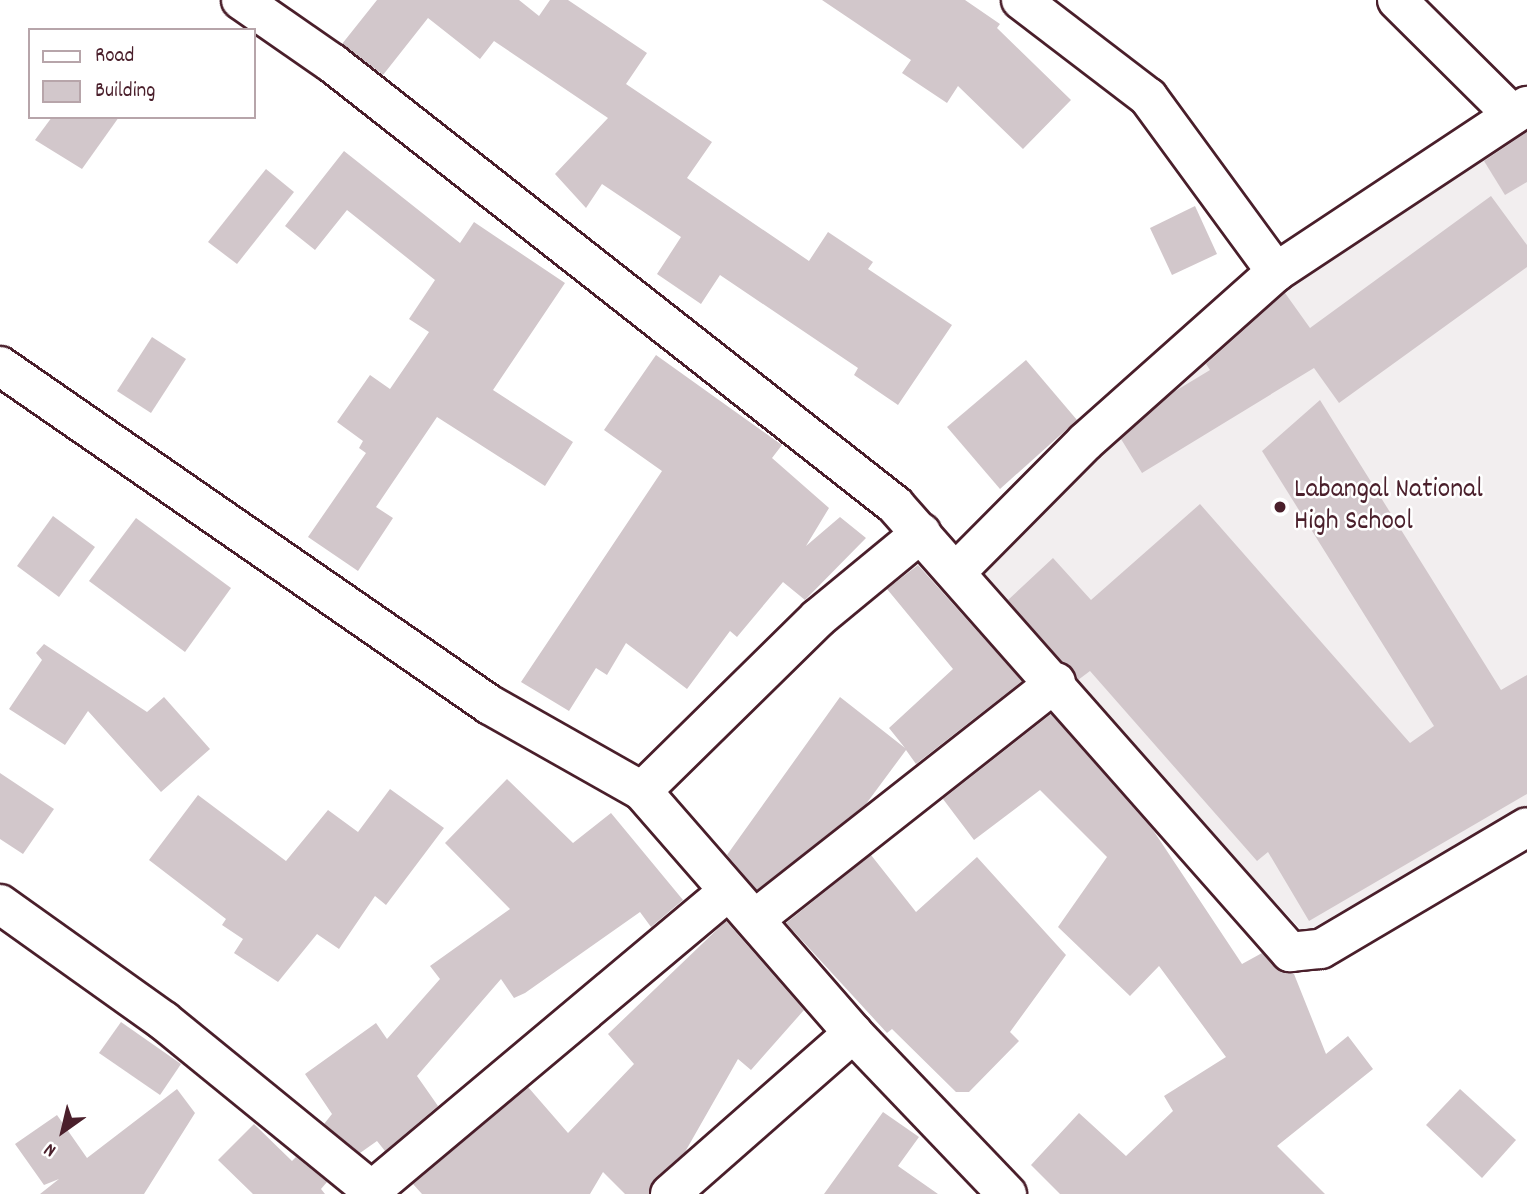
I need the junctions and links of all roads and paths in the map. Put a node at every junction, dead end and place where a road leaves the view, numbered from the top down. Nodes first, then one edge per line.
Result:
1 (241, 0) edge
2 (1021, 0) edge
3 (1397, 0) edge
4 (1520, 111) edge
5 (1276, 272) junction
6 (0, 366) edge
7 (921, 533) junction
8 (957, 571) junction
9 (1056, 682) junction
10 (642, 791) junction
11 (1524, 833) edge
12 (728, 891) junction
13 (0, 904) edge
14 (755, 919) junction
15 (852, 1033) junction
16 (373, 1193) edge
17 (670, 1194) edge
18 (1007, 1194) edge

1 - 7 street
2 - 5 street
3 - 4 street
4 - 5 street
5 - 8 street
6 - 10 street
7 - 8 street
7 - 10 street
8 - 9 street
9 - 11 street
9 - 14 street
10 - 12 street
12 - 14 street
12 - 16 street
13 - 16 street
14 - 15 street
15 - 17 street
15 - 18 street

